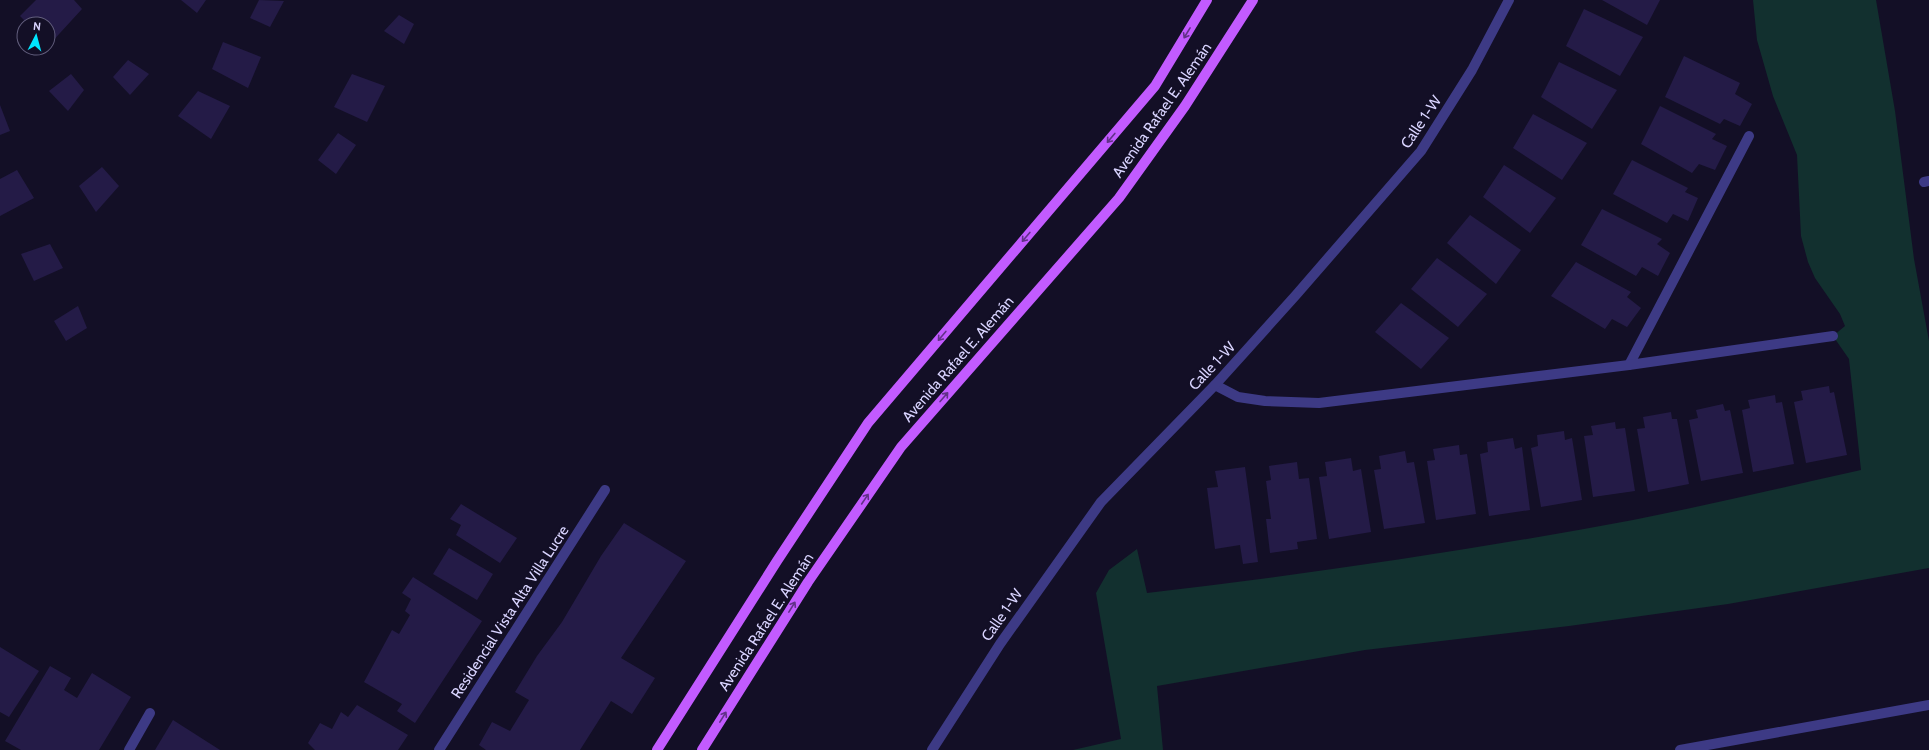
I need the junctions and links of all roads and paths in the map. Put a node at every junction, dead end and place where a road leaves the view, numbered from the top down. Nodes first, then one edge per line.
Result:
1 (1207, 0) edge
2 (1254, 0) edge
3 (1510, 0) edge
4 (1749, 136) dead end
5 (1833, 336) dead end
6 (1629, 365) junction
7 (1215, 385) junction
8 (605, 490) dead end
9 (1929, 705) edge
10 (150, 713) dead end
11 (129, 750) edge
12 (439, 750) edge
13 (657, 750) edge
14 (702, 750) edge
15 (932, 750) edge
16 (1680, 750) edge

1 -> 13 main road, Avenida Rafael E. Alemán
14 -> 2 main road, Avenida Rafael E. Alemán
3 - 7 street, Calle 1-W
4 - 6 street
5 - 6 street
6 - 7 street
7 - 15 street, Calle 1-W
8 - 12 street, Residencial Vista Alta Villa Lucre
9 - 16 street
10 - 11 street

